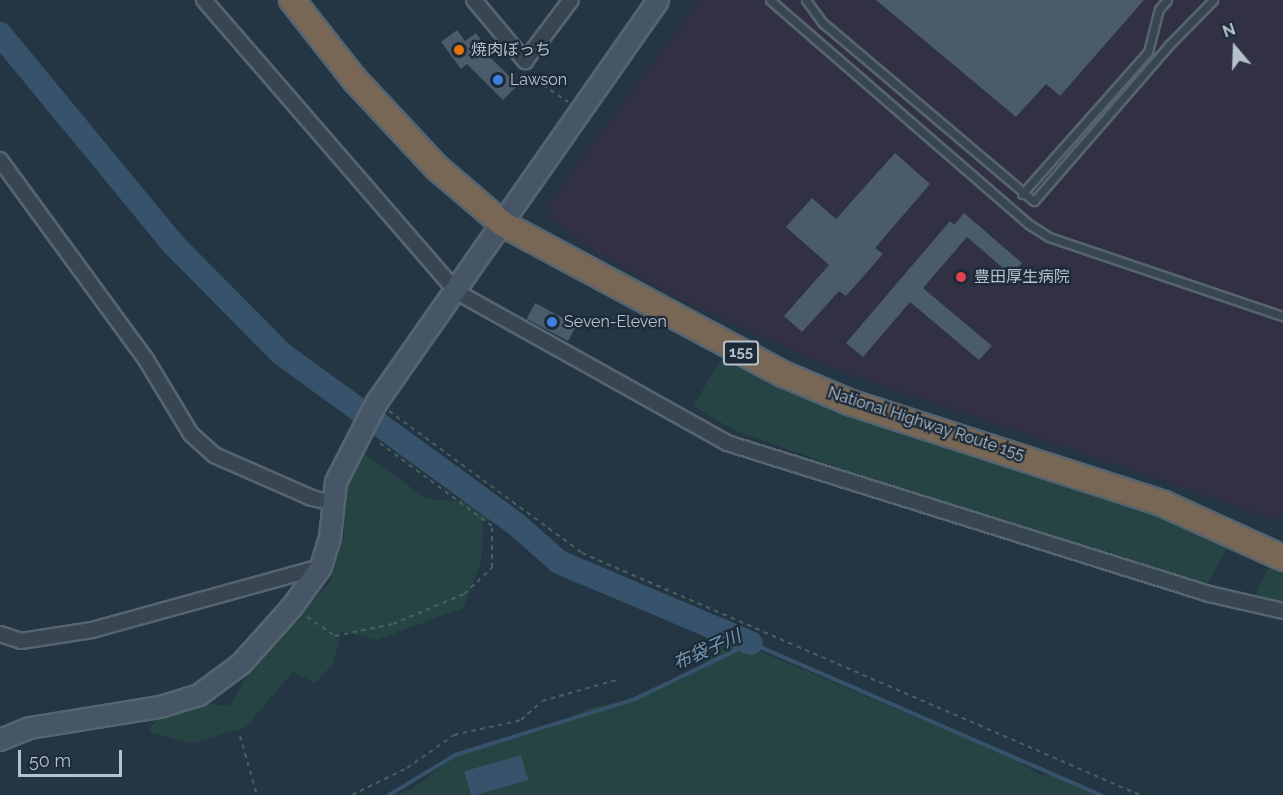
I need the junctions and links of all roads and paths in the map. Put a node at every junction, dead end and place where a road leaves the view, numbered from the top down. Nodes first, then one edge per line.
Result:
1 (204, 0) edge
2 (292, 0) edge
3 (474, 0) edge
4 (571, 0) edge
5 (658, 0) edge
6 (770, 0) edge
7 (806, 0) edge
8 (1167, 0) edge
9 (1214, 0) edge
10 (525, 61) junction
11 (581, 110) junction
12 (0, 160) edge
13 (1022, 194) junction
14 (503, 224) junction
15 (457, 292) junction
16 (1283, 316) edge
17 (377, 402) junction
18 (361, 429) junction
19 (333, 503) junction
20 (1283, 558) edge
21 (321, 567) junction
22 (292, 607) junction
23 (1283, 611) edge
24 (0, 634) edge
25 (616, 680) dead end
26 (240, 736) dead end
27 (0, 740) edge
28 (257, 795) edge
29 (352, 795) edge
30 (1140, 795) edge

1 - 15 street
2 - 14 highway, National Highway Route 155 / 155
3 - 10 street
4 - 10 street
5 - 11 street
6 - 16 lane
7 - 13 lane
8 - 13 lane
9 - 13 lane
10 - 11 path
11 - 14 street
12 - 19 street
14 - 15 street
14 - 20 highway, National Highway Route 155 / 155
15 - 17 street
15 - 23 street
17 - 18 street
17 - 30 path
18 - 19 street
18 - 22 path
19 - 21 street
21 - 22 street
21 - 24 street
22 - 27 street
25 - 29 path
26 - 28 path

